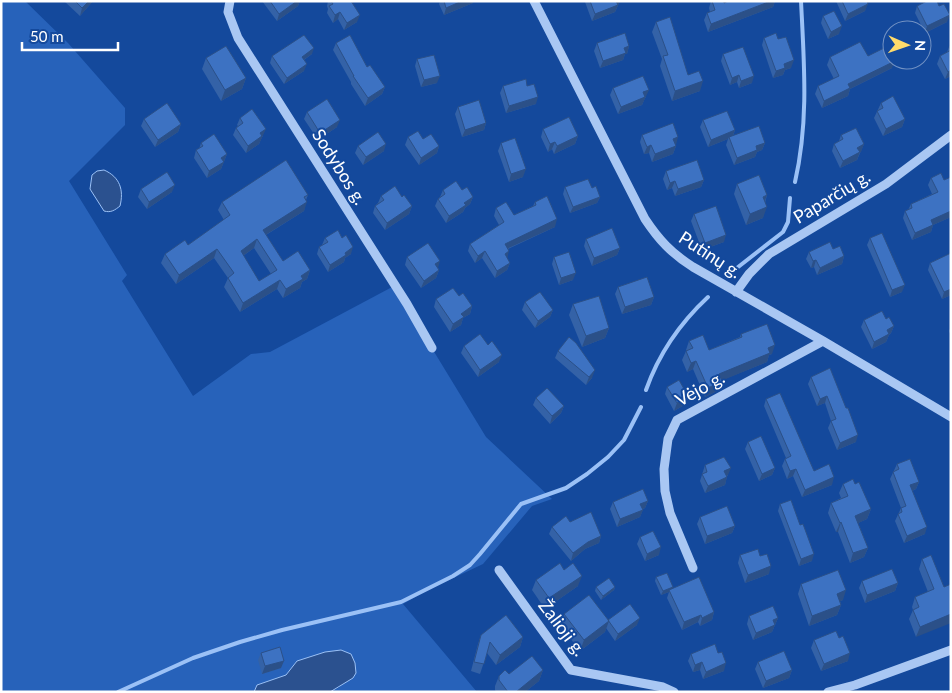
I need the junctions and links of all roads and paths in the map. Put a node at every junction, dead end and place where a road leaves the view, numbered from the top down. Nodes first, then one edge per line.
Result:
1 (230, 1) edge
2 (534, 1) edge
3 (951, 135) edge
4 (736, 292) junction
5 (823, 341) junction
6 (432, 348) dead end
7 (951, 416) edge
8 (693, 568) dead end
9 (499, 570) dead end
10 (951, 650) edge
11 (674, 692) edge
12 (828, 692) edge

1 - 6 street, Sodybos g.
2 - 4 street, Putinų g.
3 - 4 street, Paparčių g.
4 - 5 street, Putinų g.
5 - 7 street, Putinų g.
5 - 8 street, Vėjo g.
9 - 11 street, Žalioji g.
10 - 12 street

